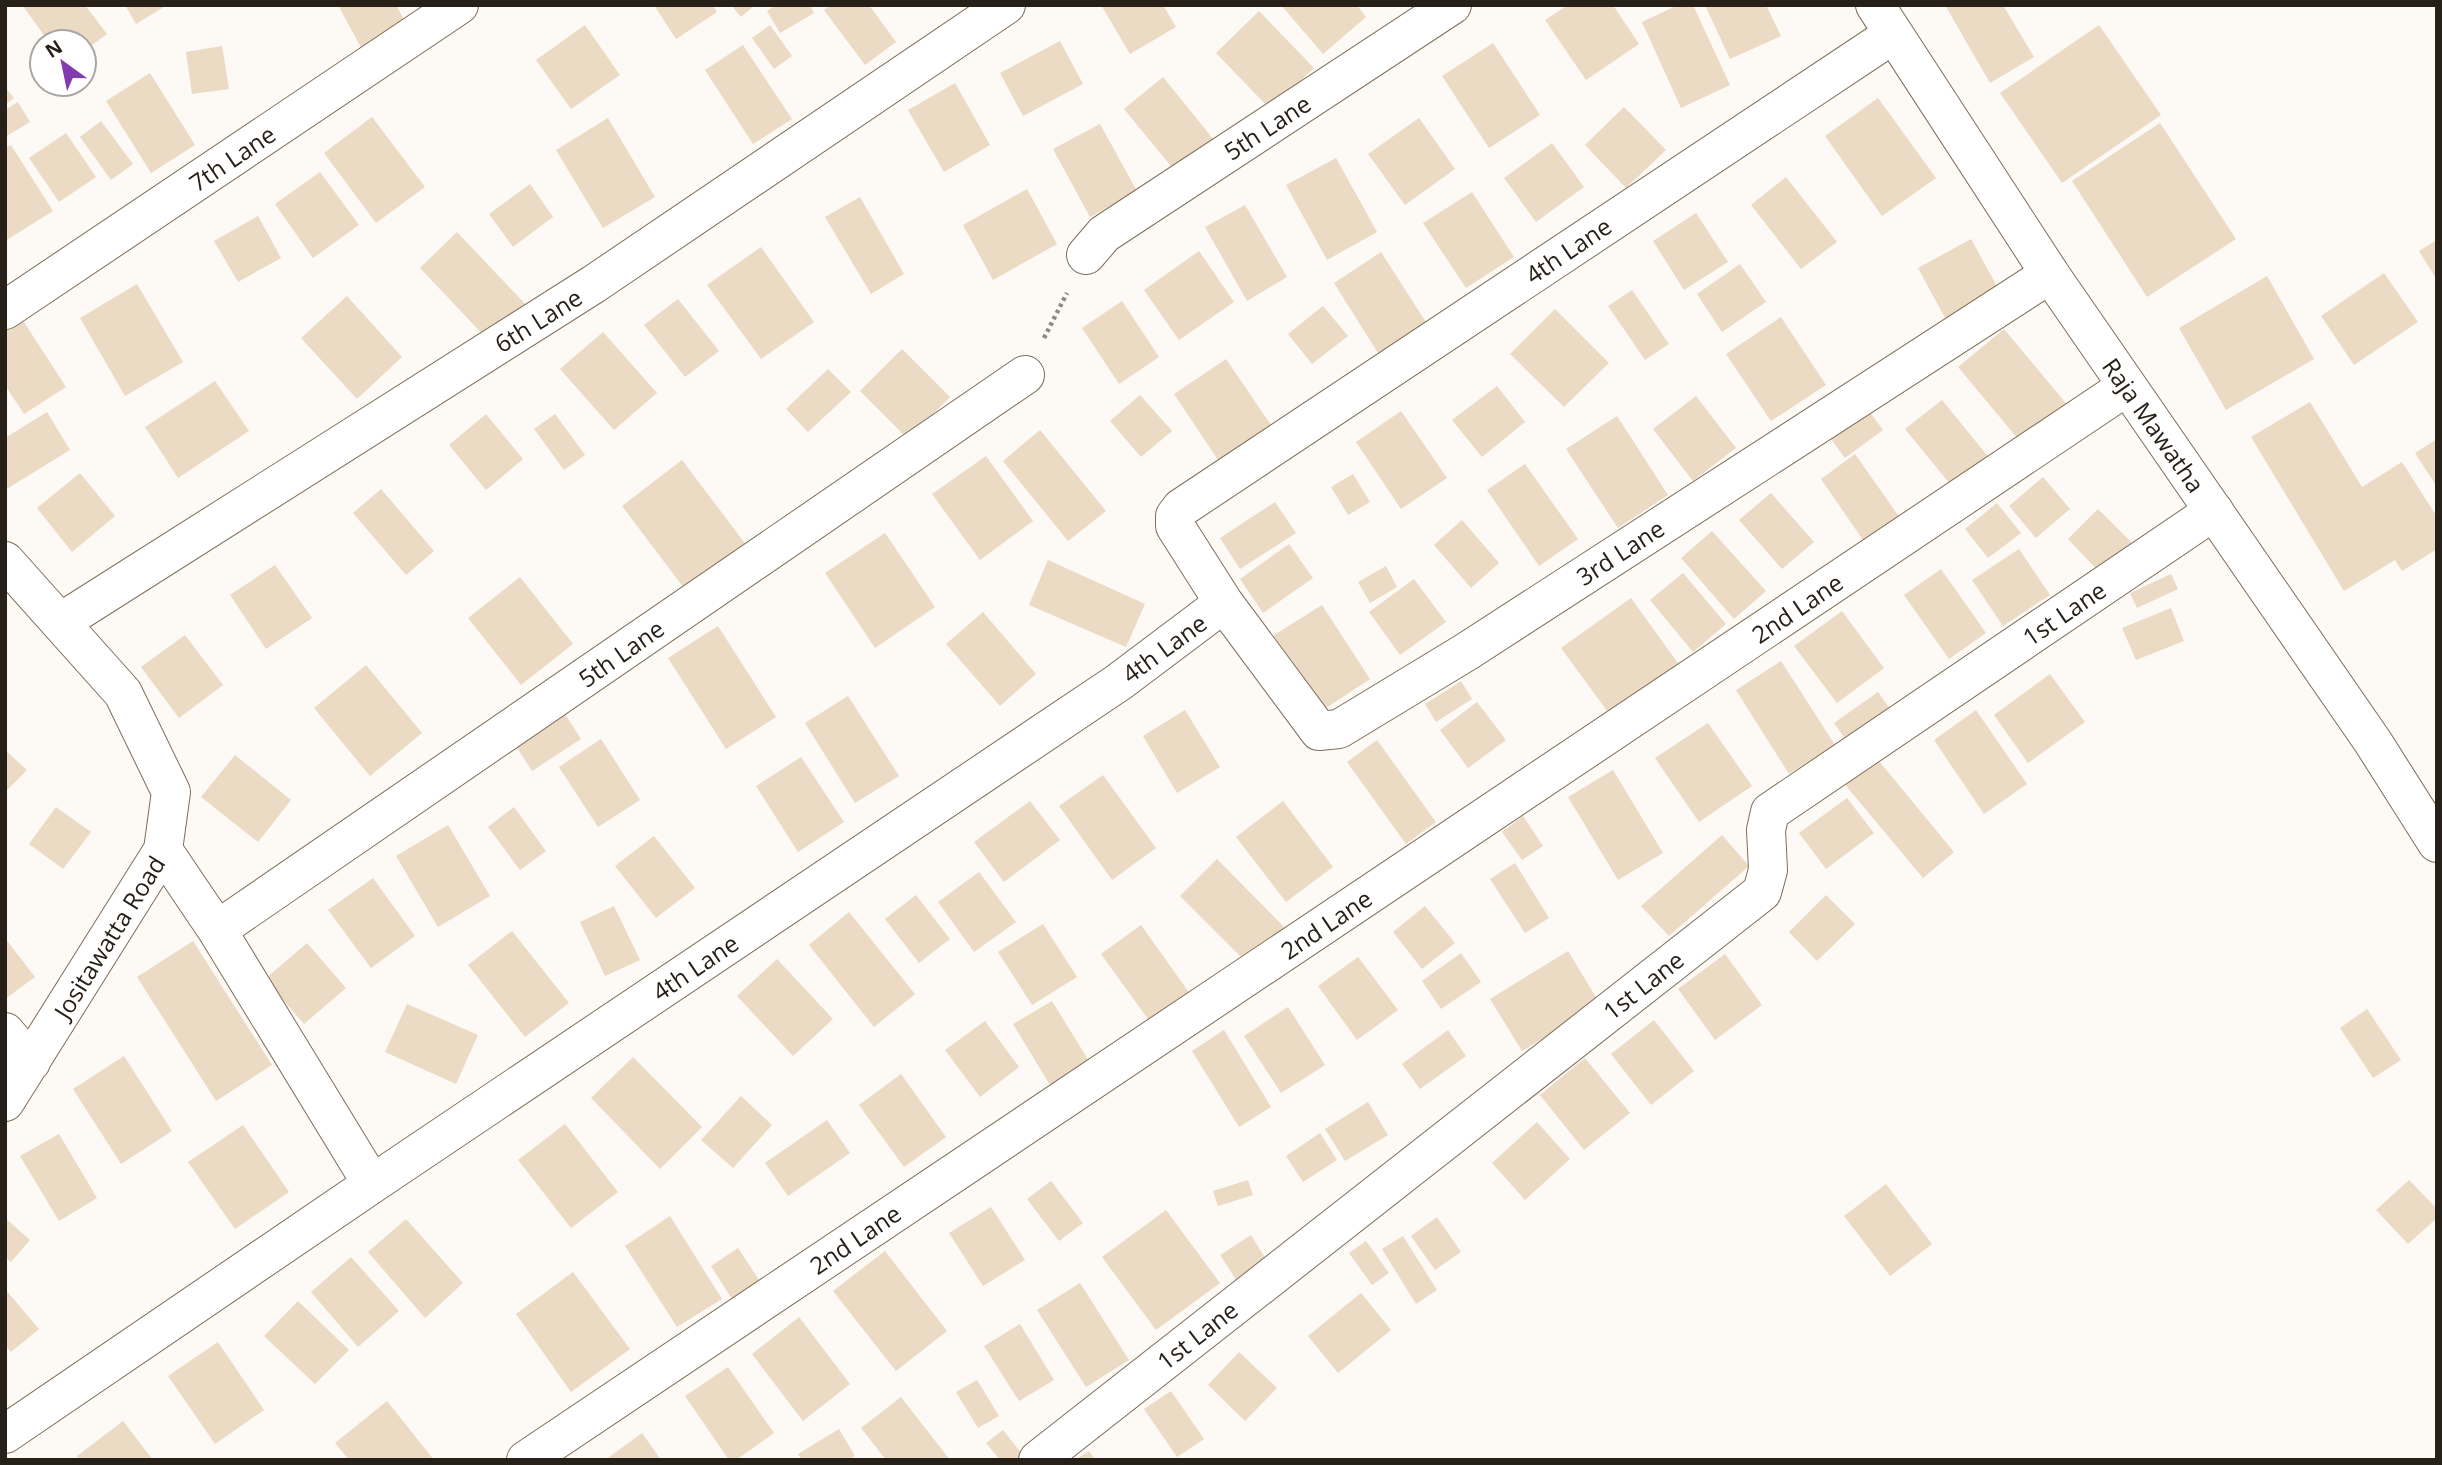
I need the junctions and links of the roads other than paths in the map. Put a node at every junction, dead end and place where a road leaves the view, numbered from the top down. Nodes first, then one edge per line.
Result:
1 (459, 5) edge
2 (1006, 5) edge
3 (1452, 5) edge
4 (1883, 20) edge
5 (1086, 255) road end
6 (2049, 274) junction
7 (5, 310) edge
8 (1025, 375) road end
9 (2126, 387) junction
10 (2214, 511) junction
11 (5, 561) edge
12 (1224, 603) junction
13 (61, 622) junction
14 (2437, 843) edge
15 (163, 850) junction
16 (217, 930) junction
17 (5, 1032) edge
18 (31, 1062) junction
19 (5, 1102) edge
20 (372, 1184) junction
21 (5, 1434) edge
22 (526, 1460) edge
23 (1038, 1460) edge

1 - 7 street, 7th Lane
2 - 13 street, 6th Lane
3 - 5 street, 5th Lane
4 - 6 street, Raja Mawatha
4 - 12 street, 4th Lane
6 - 9 street, Raja Mawatha
6 - 12 street, 3rd Lane
8 - 16 street, 5th Lane
9 - 10 street, Raja Mawatha
9 - 22 street, 2nd Lane
10 - 14 street, Raja Mawatha
10 - 23 street, 1st Lane
11 - 13 street, Jositawatta Road
12 - 20 street, 4th Lane
13 - 15 street, Jositawatta Road
15 - 16 street
15 - 18 street, Jositawatta Road
16 - 20 street
17 - 18 street
18 - 19 street, Jositawatta Road
20 - 21 street, 4th Lane

